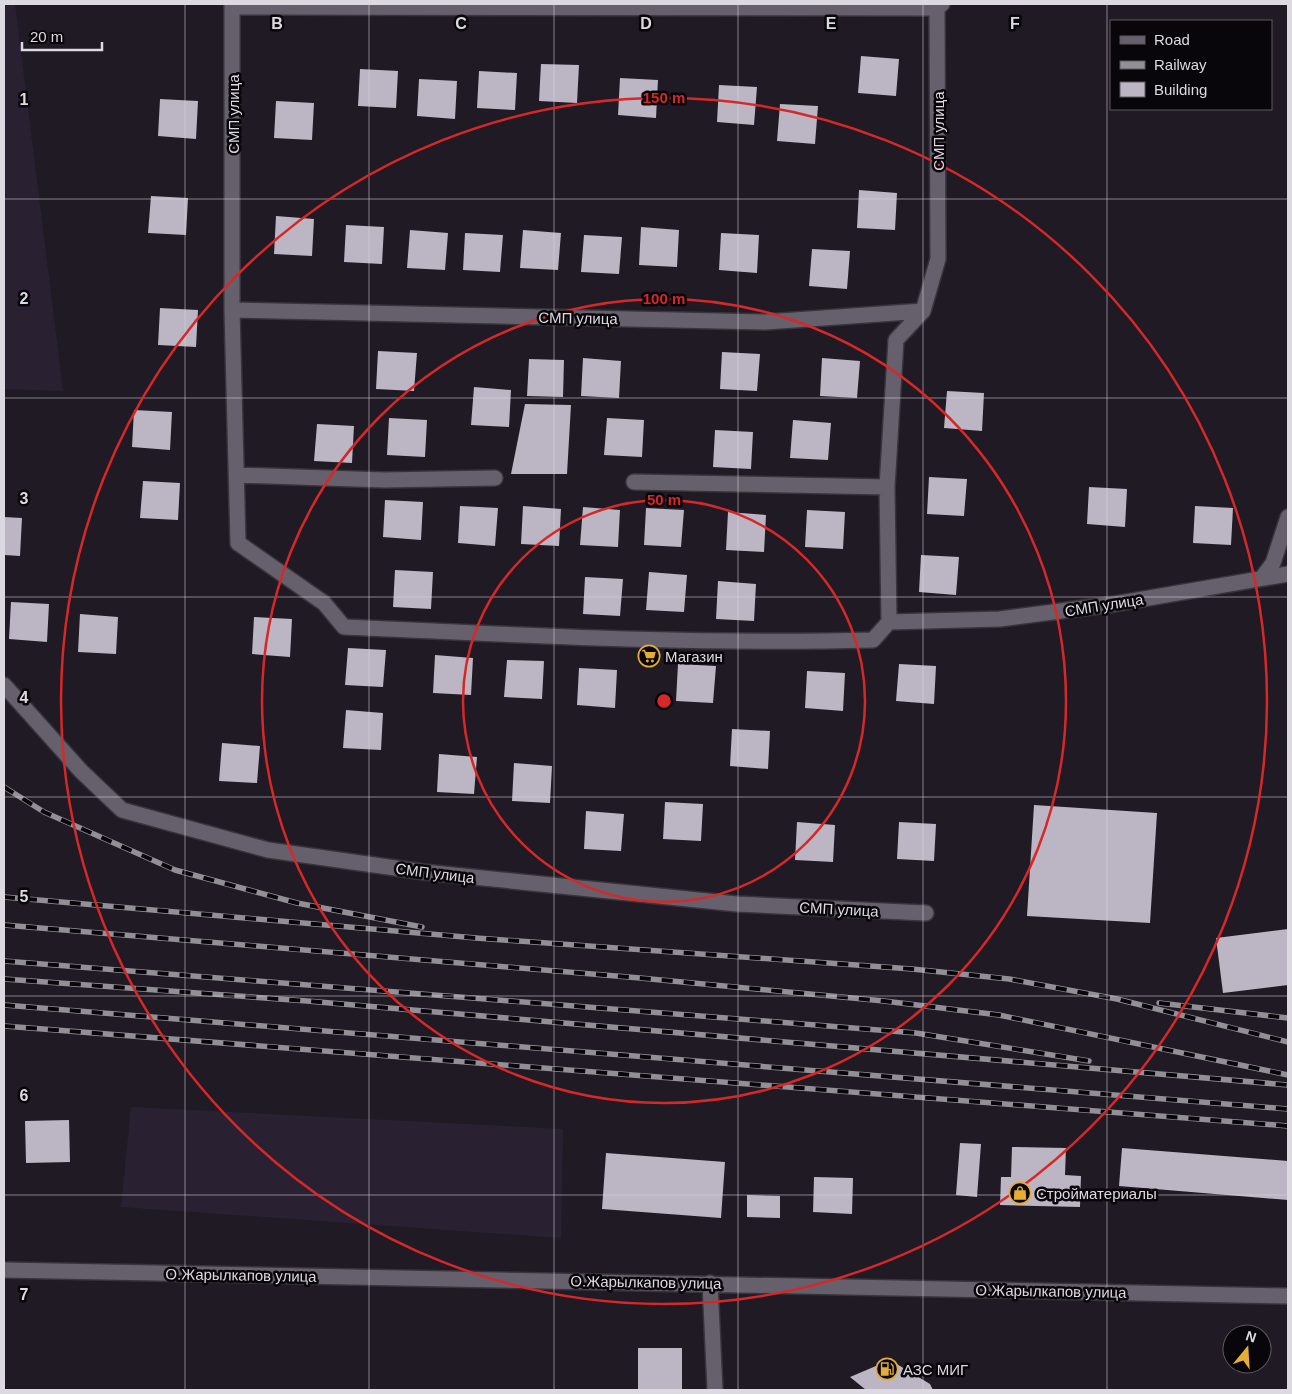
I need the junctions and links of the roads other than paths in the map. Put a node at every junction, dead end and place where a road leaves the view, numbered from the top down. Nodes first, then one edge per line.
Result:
1 (232, 5) edge
2 (940, 6) edge
3 (232, 310) junction
4 (923, 311) junction
5 (237, 475) junction
6 (495, 478) dead end
7 (634, 482) dead end
8 (887, 486) junction
9 (1288, 517) edge
10 (1288, 574) edge
11 (1262, 578) junction
12 (889, 622) junction
13 (4, 685) edge
14 (926, 912) dead end
15 (4, 1270) edge
16 (710, 1283) junction
17 (1288, 1296) edge
18 (715, 1390) edge

1 - 2 street, СМП улица
1 - 3 street, СМП улица
2 - 4 street, СМП улица
3 - 4 street, СМП улица
3 - 5 street, СМП улица
4 - 8 street, СМП улица
5 - 6 street
5 - 12 street, СМП улица
7 - 8 street
8 - 12 street, СМП улица
9 - 11 street
10 - 11 street, СМП улица
11 - 12 street, СМП улица
13 - 14 street, СМП улица
15 - 16 street, О.Жарылкапов улица
16 - 17 street, О.Жарылкапов улица
16 - 18 street

